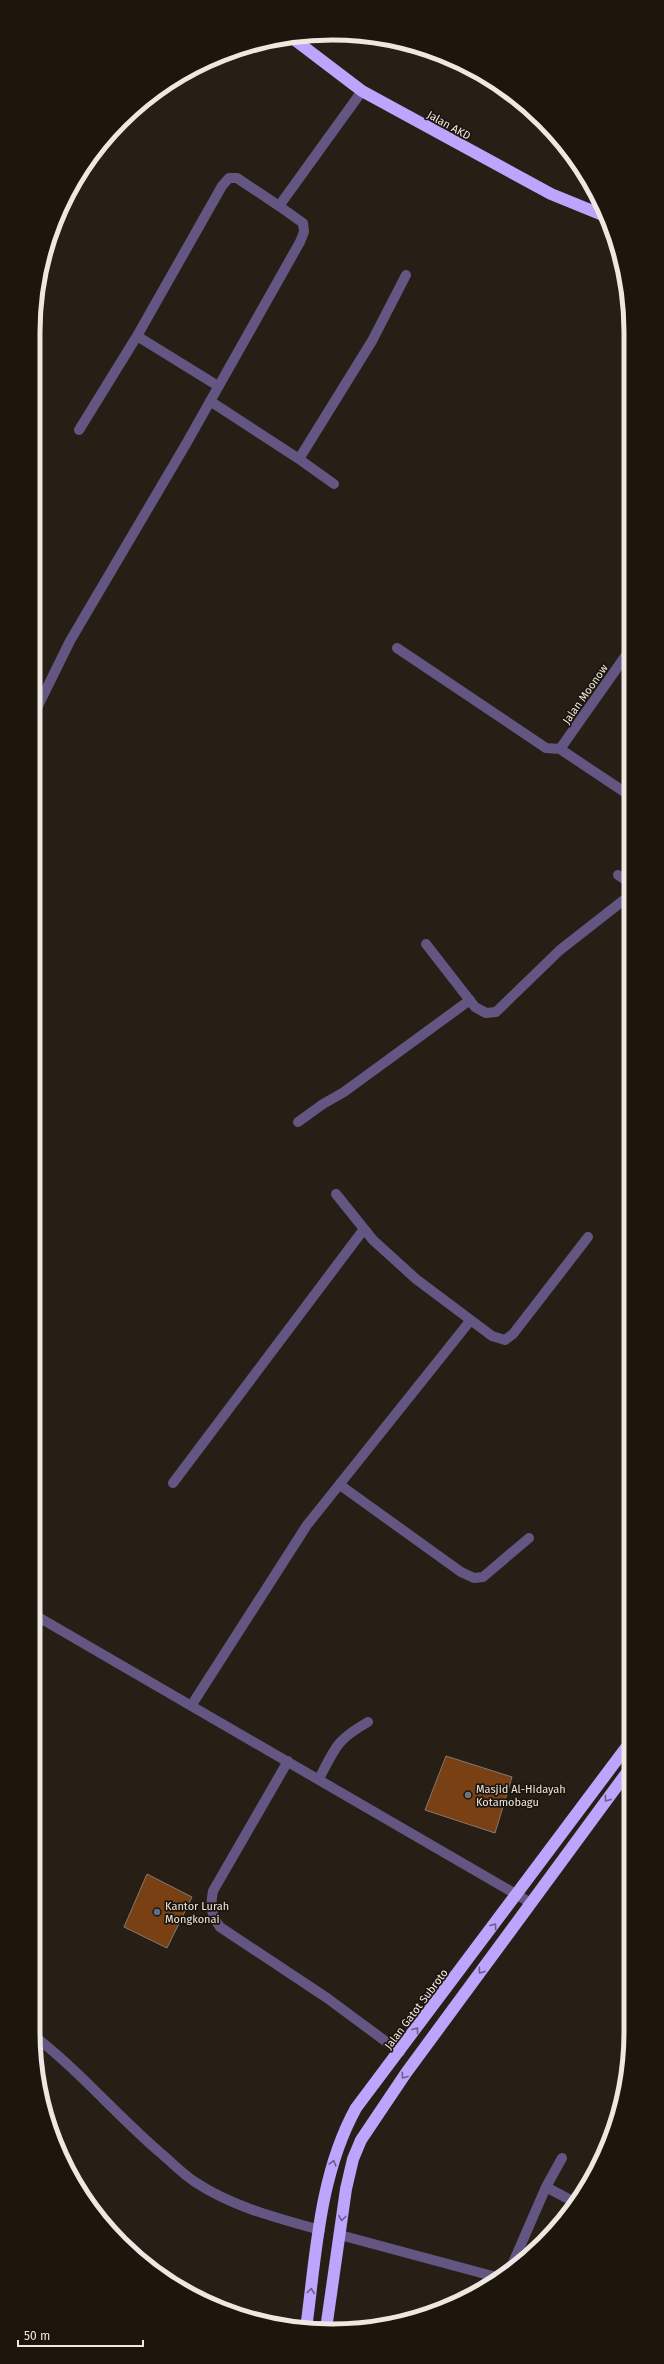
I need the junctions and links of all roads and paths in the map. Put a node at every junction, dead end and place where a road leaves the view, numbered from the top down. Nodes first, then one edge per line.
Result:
1 (297, 42) edge
2 (362, 91) junction
3 (279, 206) junction
4 (598, 212) edge
5 (406, 275) dead end
6 (137, 336) junction
7 (218, 386) junction
8 (210, 401) junction
9 (79, 430) dead end
10 (299, 459) junction
11 (334, 484) dead end
12 (397, 648) dead end
13 (624, 658) edge
14 (40, 702) edge
15 (560, 749) junction
16 (624, 792) edge
17 (618, 875) dead end
18 (624, 879) edge
19 (624, 900) edge
20 (426, 944) dead end
21 (470, 1000) junction
22 (298, 1122) dead end
23 (336, 1194) dead end
24 (364, 1229) junction
25 (588, 1238) dead end
26 (470, 1321) junction
27 (173, 1483) dead end
28 (340, 1485) junction
29 (529, 1538) dead end
30 (40, 1618) edge
31 (191, 1706) junction
32 (368, 1722) dead end
33 (624, 1750) edge
34 (288, 1761) junction
35 (624, 1777) edge
36 (319, 1779) junction
37 (517, 1895) junction
38 (531, 1903) junction
39 (40, 2041) edge
40 (400, 2052) junction
41 (562, 2158) dead end
42 (546, 2187) junction
43 (571, 2200) edge
44 (320, 2230) junction
45 (340, 2235) junction
46 (514, 2261) edge
47 (492, 2276) edge
48 (307, 2323) edge
49 (327, 2324) edge

1 - 2 highway, Jalan AKD
2 - 3 street
2 - 4 highway, Jalan AKD
3 - 6 street
3 - 7 street
5 - 10 street
6 - 7 street
6 - 9 street
7 - 8 street
8 - 10 street
8 - 14 street
10 - 11 street
12 - 15 street
13 - 15 street, Jalan Moonow
15 - 16 street
17 - 18 street
19 - 21 street
20 - 21 street
21 - 22 street
23 - 24 street
24 - 26 street
24 - 27 street
25 - 26 street
26 - 28 street
28 - 29 street
28 - 31 street
30 - 31 street
31 - 34 street
32 - 36 street
33 - 37 highway, Jalan Gatot Subroto
34 - 36 street
34 - 40 street
35 -> 38 highway
36 - 37 street
37 - 38 street
40 -> 37 highway, Jalan Gatot Subroto
38 -> 45 highway
39 - 44 street
44 -> 40 highway, Jalan Gatot Subroto
41 - 42 street
42 - 43 street
42 - 46 street
48 -> 44 highway, Jalan Gatot Subroto
45 - 47 street
45 - 49 highway

